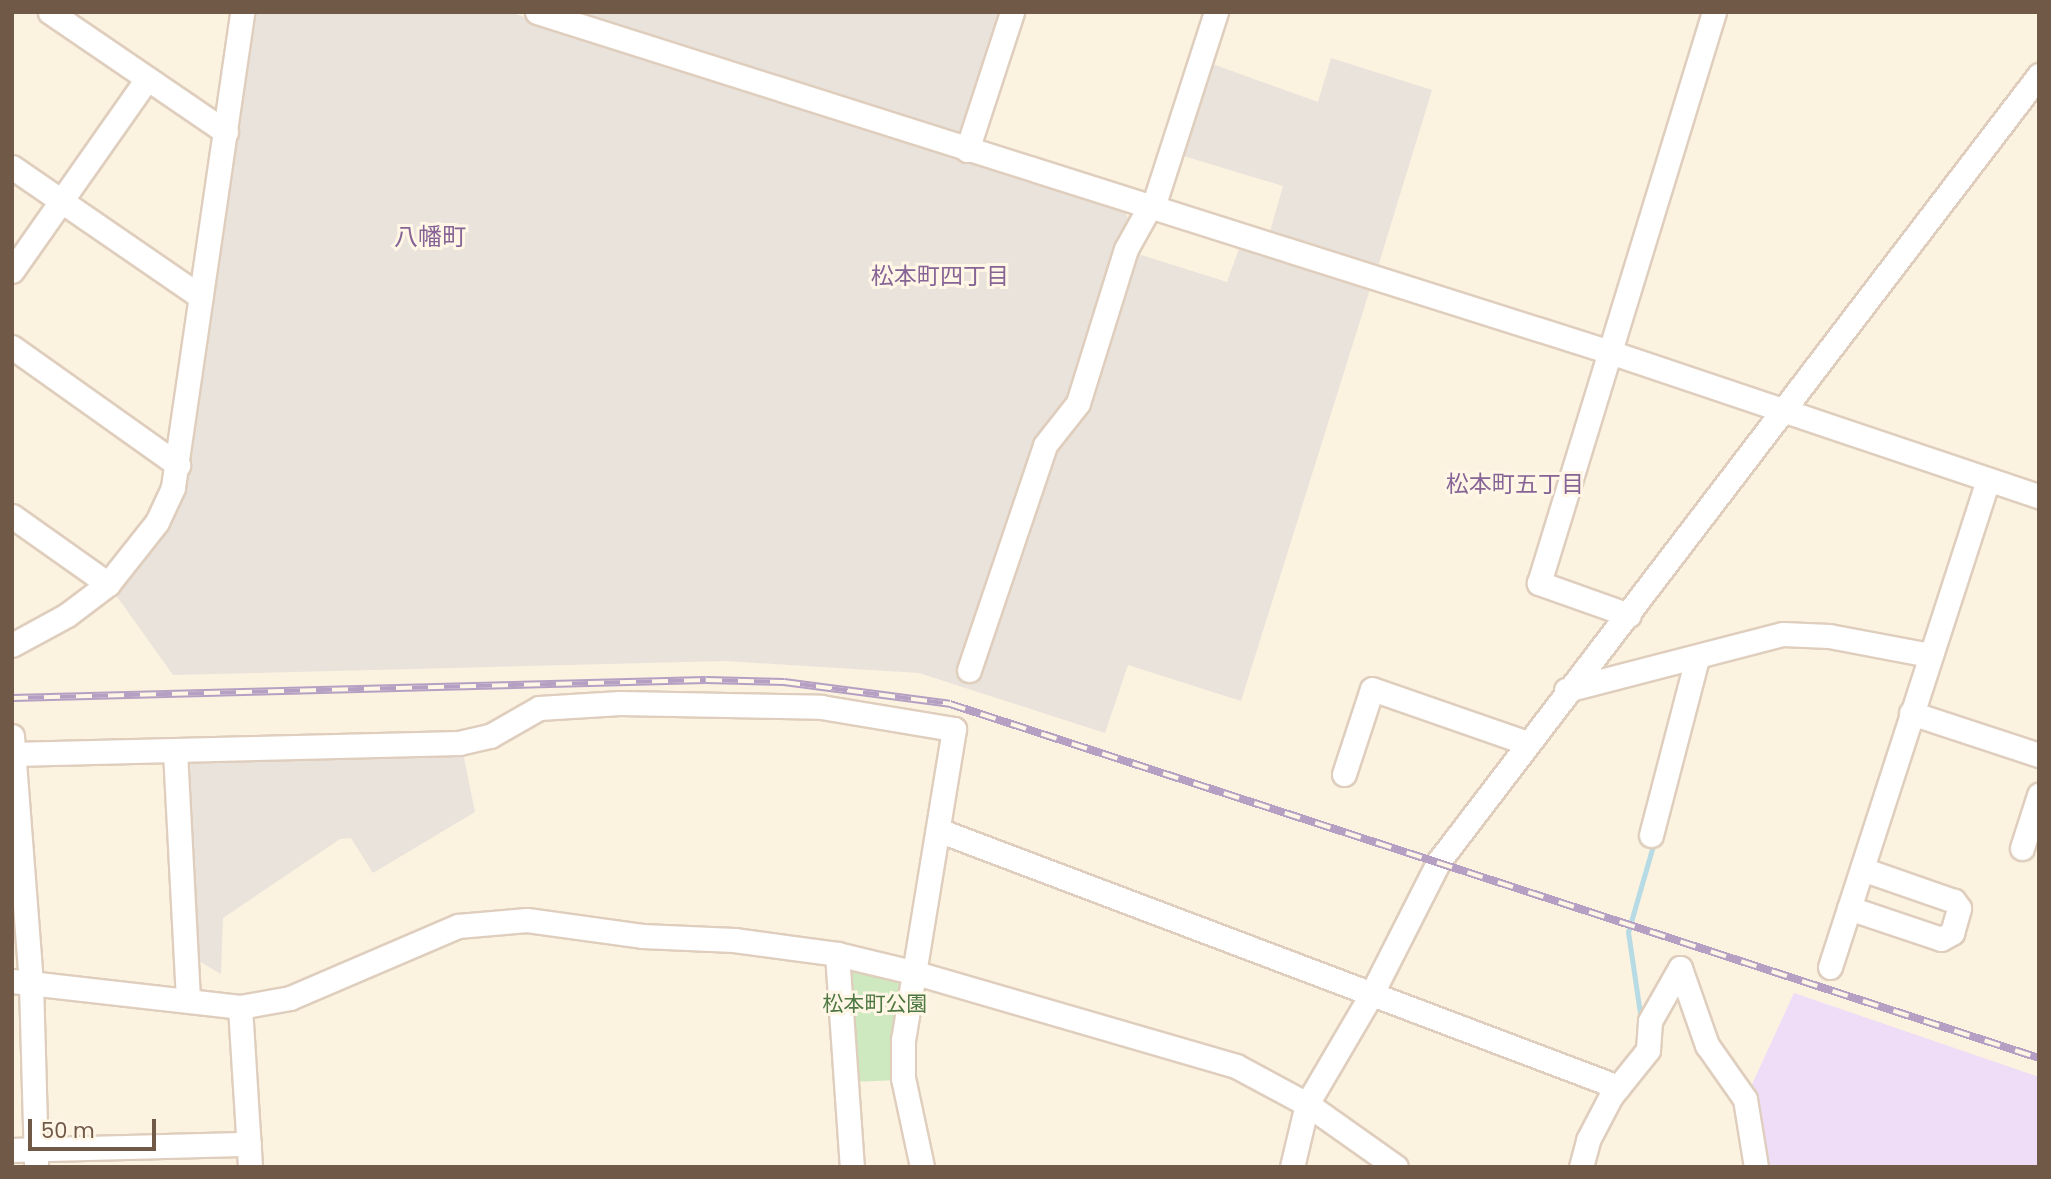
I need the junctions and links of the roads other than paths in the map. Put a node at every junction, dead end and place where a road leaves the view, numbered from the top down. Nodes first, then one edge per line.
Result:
1 (50, 12) edge
2 (242, 12) edge
3 (537, 12) edge
4 (1012, 12) edge
5 (1216, 12) edge
6 (1714, 12) edge
7 (2039, 75) edge
8 (147, 79) junction
9 (226, 132) junction
10 (967, 150) junction
11 (12, 167) edge
12 (61, 201) junction
13 (1152, 207) junction
14 (12, 271) edge
15 (201, 297) junction
16 (12, 347) edge
17 (1610, 352) junction
18 (1783, 410) junction
19 (178, 465) junction
20 (1988, 480) junction
21 (2039, 496) edge
22 (12, 516) edge
23 (108, 584) junction
24 (1629, 615) junction
25 (12, 645) edge
26 (1930, 655) junction
27 (1697, 658) junction
28 (969, 670) dead end
29 (1566, 690) junction
30 (1911, 713) junction
31 (1527, 743) junction
32 (13, 748) edge
33 (175, 751) junction
34 (2039, 755) edge
35 (1344, 774) dead end
36 (2039, 795) edge
37 (939, 830) junction
38 (1651, 835) dead end
39 (2022, 848) dead end
40 (1862, 869) junction
41 (1849, 908) junction
42 (837, 954) junction
43 (1830, 967) dead end
44 (916, 973) junction
45 (22, 982) edge
46 (1372, 993) junction
47 (188, 1000) junction
48 (240, 1007) junction
49 (1618, 1087) junction
50 (1307, 1104) junction
51 (12, 1150) edge
52 (250, 1155) edge
53 (36, 1158) edge
54 (852, 1167) edge
55 (922, 1167) edge
56 (1292, 1167) edge
57 (1396, 1167) edge
58 (1581, 1167) edge
59 (1756, 1167) edge

1 - 8 street
2 - 9 street
3 - 10 street
4 - 10 street
5 - 13 street
6 - 17 street
7 - 18 street
8 - 9 street
8 - 12 street
9 - 15 street
10 - 13 street
11 - 12 street
12 - 14 street
12 - 15 street
13 - 17 street
13 - 28 street
15 - 19 street
16 - 19 street
17 - 18 street
17 - 24 street
18 - 20 street
18 - 24 street
19 - 23 street
20 - 21 street
20 - 26 street
22 - 23 street
23 - 25 street
24 - 29 street
26 - 27 street
26 - 30 street
27 - 29 street
27 - 38 street
29 - 31 street
30 - 34 street
30 - 40 street
31 - 35 street
31 - 46 street
32 - 33 street
32 - 45 street
33 - 37 street
33 - 47 street
36 - 39 street
37 - 44 street
37 - 46 street
40 - 41 street
40 - 41 street
41 - 43 street
42 - 44 street
42 - 48 street
42 - 54 street
44 - 50 street
44 - 55 street
45 - 47 street
45 - 53 street
46 - 49 street
46 - 50 street
47 - 48 street
48 - 52 street
49 - 58 street
49 - 59 street
50 - 56 street
50 - 57 street
51 - 53 street
52 - 53 street

